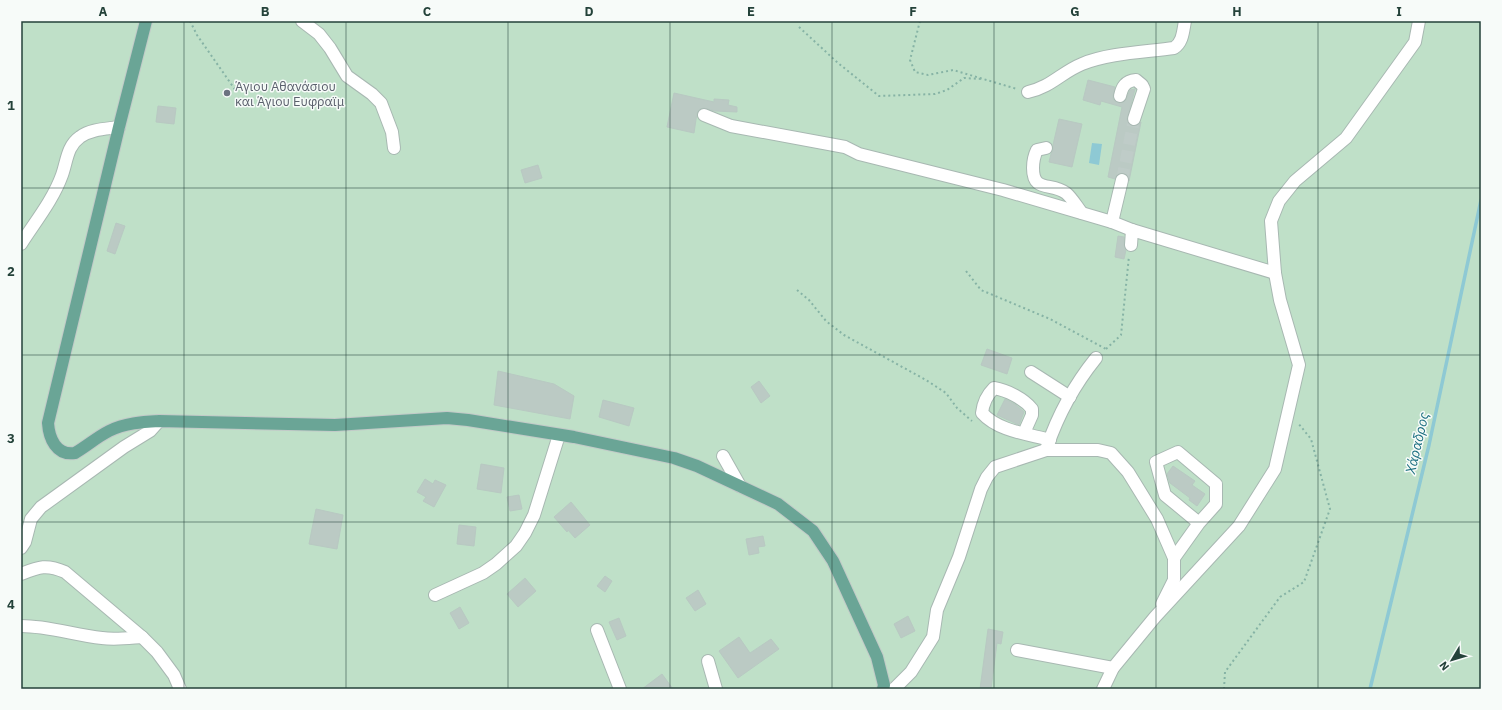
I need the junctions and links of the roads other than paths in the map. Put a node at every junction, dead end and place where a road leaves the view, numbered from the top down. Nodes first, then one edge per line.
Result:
1 (146, 21) edge
2 (302, 21) edge
3 (1185, 21) edge
4 (1419, 21) edge
5 (1028, 92) road end
6 (1120, 96) dead end
7 (704, 115) dead end
8 (1134, 119) tunnel mouth
9 (118, 127) junction
10 (394, 148) dead end
11 (1046, 148) dead end
12 (1122, 180) tunnel mouth
13 (1082, 213) junction
14 (1112, 222) junction
15 (1132, 230) junction
16 (21, 244) edge
17 (1130, 245) road end
18 (1275, 273) junction
19 (1096, 358) road end
20 (1031, 372) dead end
21 (1070, 397) junction
22 (159, 421) junction
23 (1024, 433) dead end
24 (559, 435) junction
25 (1048, 445) junction
26 (723, 456) dead end
27 (740, 486) junction
28 (1199, 523) junction
29 (21, 548) edge
30 (1174, 558) junction
31 (21, 574) edge
32 (435, 596) dead end
33 (1155, 617) junction
34 (21, 626) edge
35 (597, 630) dead end
36 (142, 637) junction
37 (1017, 650) dead end
38 (708, 661) dead end
39 (1113, 668) junction
40 (180, 689) edge
41 (620, 689) edge
42 (716, 689) edge
43 (884, 689) edge
44 (894, 689) edge
45 (1103, 689) edge

1 - 9 main road
2 - 10 street
3 - 5 street
4 - 18 street
6 - 8 street
7 - 13 street
9 - 16 street
9 - 22 main road
11 - 13 street
12 - 14 street
13 - 14 street
14 - 15 street
15 - 17 street
15 - 18 street
18 - 33 street
19 - 21 street
20 - 21 street
21 - 25 street
22 - 24 main road
22 - 29 street
23 - 25 street
24 - 27 main road
24 - 32 street
25 - 30 street
25 - 44 street
26 - 27 street
27 - 43 main road
28 - 28 street
28 - 30 street
30 - 33 street
31 - 36 street
33 - 39 street
34 - 36 street
35 - 41 street
36 - 40 street
37 - 39 street
38 - 42 street
39 - 45 street

